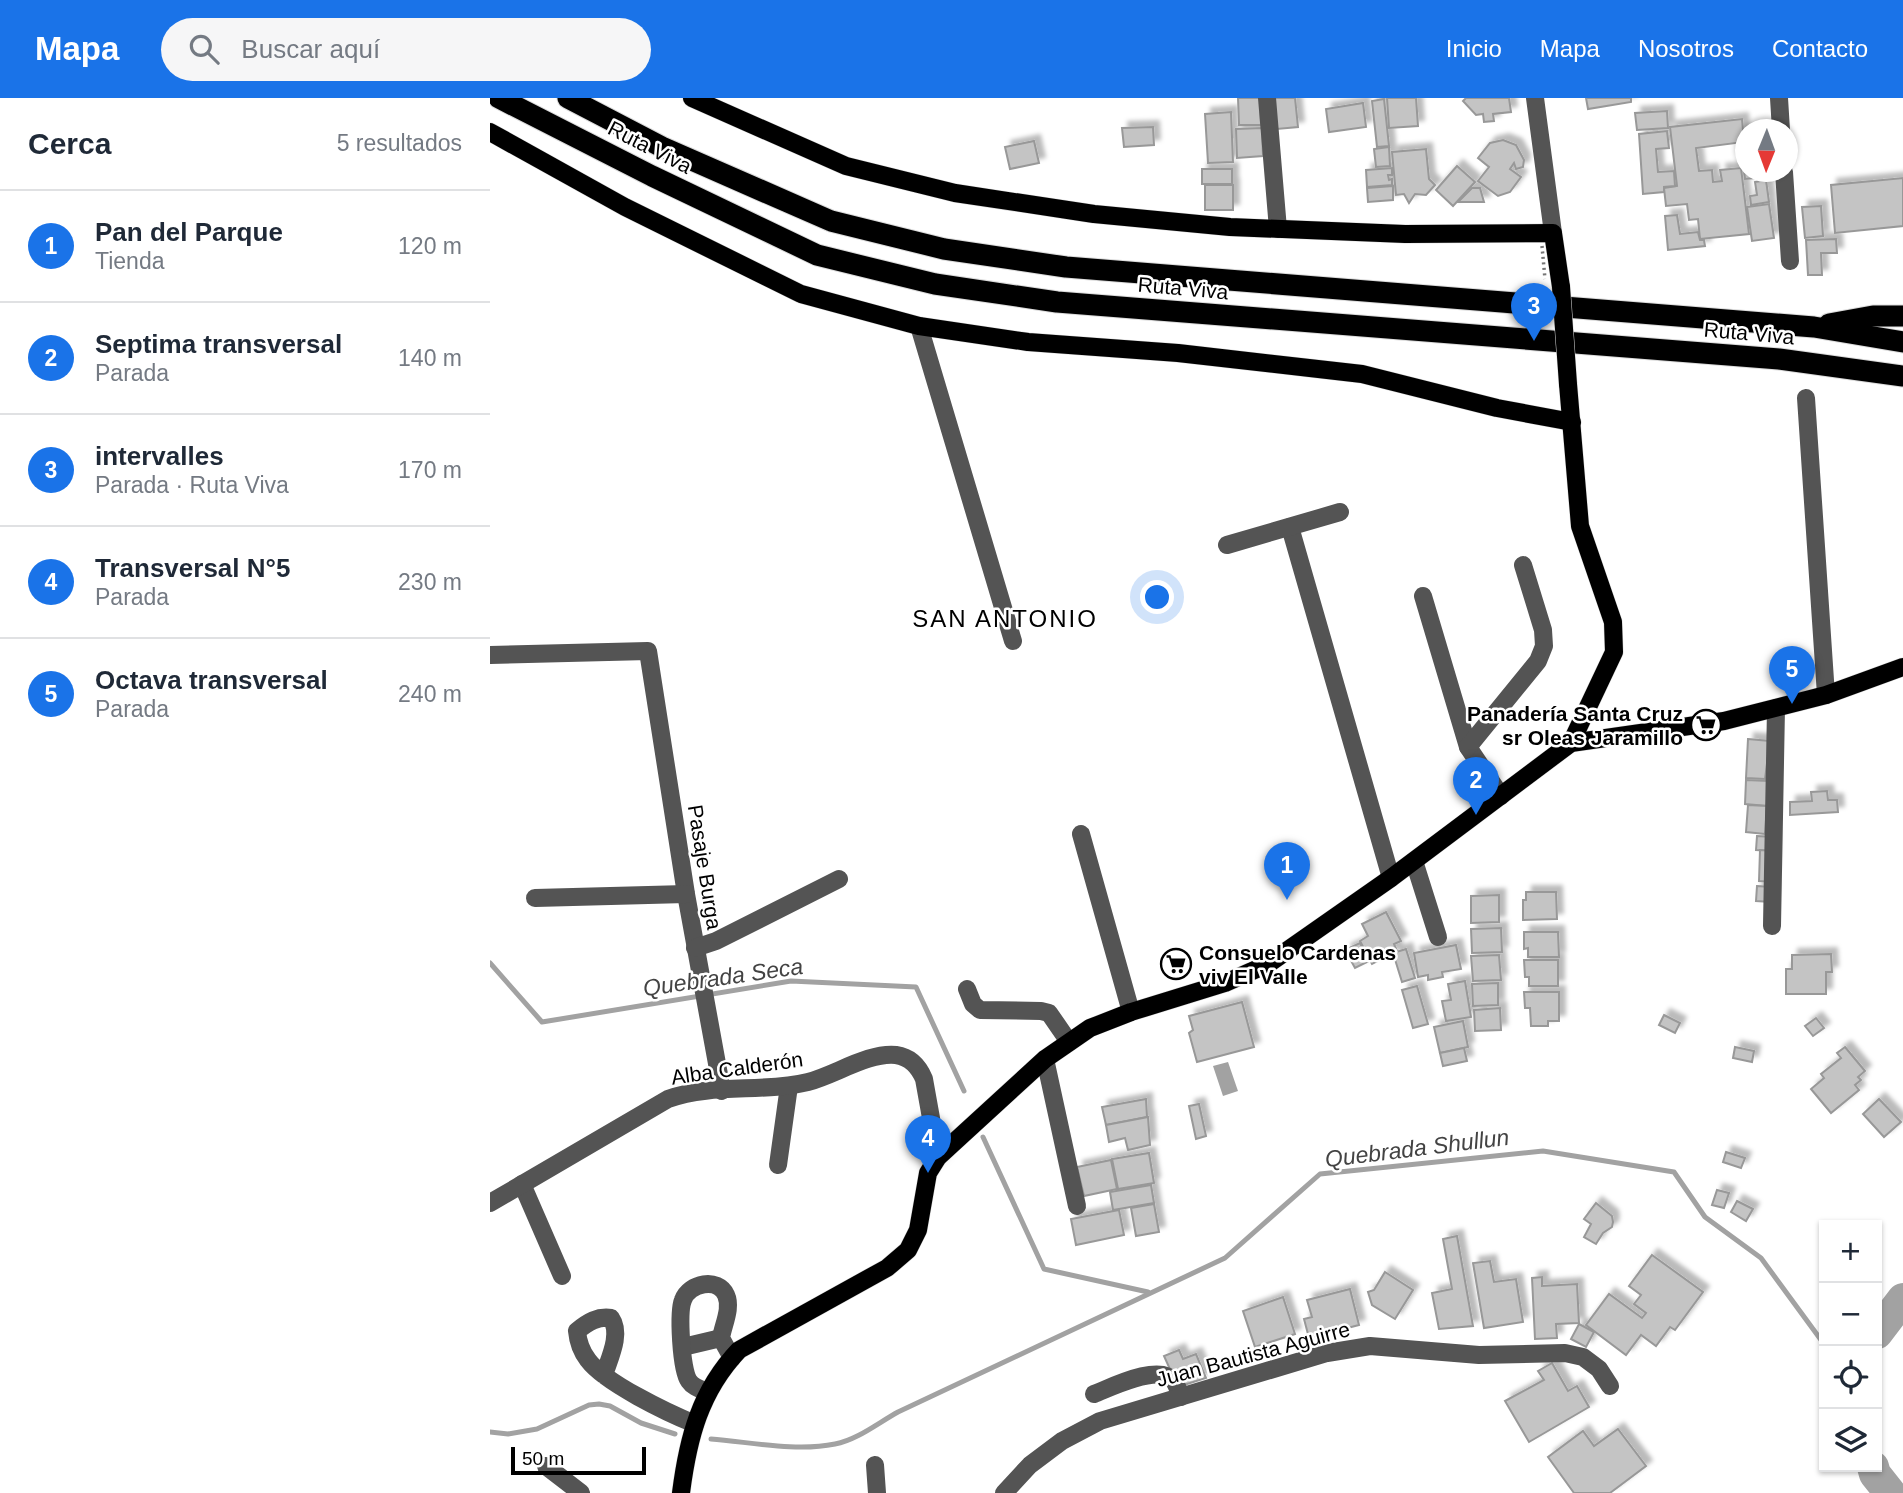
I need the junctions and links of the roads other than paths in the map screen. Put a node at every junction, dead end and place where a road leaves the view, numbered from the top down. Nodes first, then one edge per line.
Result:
1 (499, 98) edge
2 (568, 98) edge
3 (692, 98) edge
4 (1267, 98) edge
5 (1535, 98) edge
6 (1779, 98) edge
7 (1780, 119) edge
8 (490, 132) edge
9 (1785, 182) edge
10 (1278, 229) junction
11 (1553, 233) junction
12 (1790, 261) dead end
13 (1903, 316) edge
14 (919, 326) junction
15 (1814, 327) junction
16 (1903, 342) edge
17 (1867, 371) junction
18 (1903, 376) edge
19 (1903, 385) edge
20 (1806, 398) dead end
21 (1572, 422) junction
22 (1340, 512) dead end
23 (1290, 527) junction
24 (1227, 545) dead end
25 (1523, 565) dead end
26 (1423, 596) dead end
27 (1013, 641) dead end
28 (490, 655) edge
29 (1903, 667) edge
30 (1826, 695) junction
31 (1776, 709) junction
32 (1571, 743) junction
33 (1468, 747) junction
34 (1501, 796) junction
35 (1081, 834) dead end
36 (1414, 861) junction
37 (839, 878) dead end
38 (1391, 878) junction
39 (686, 894) junction
40 (535, 898) dead end
41 (1772, 926) dead end
42 (1438, 937) dead end
43 (695, 948) junction
44 (967, 989) dead end
45 (1131, 1012) junction
46 (1069, 1042) junction
47 (1045, 1059) junction
48 (789, 1086) junction
49 (722, 1091) junction
50 (938, 1157) junction
51 (778, 1165) dead end
52 (522, 1184) junction
53 (490, 1203) edge
54 (1077, 1206) dead end
55 (562, 1276) dead end
56 (720, 1338) junction
57 (683, 1347) junction
58 (732, 1358) junction
59 (604, 1376) dead end
60 (1610, 1387) dead end
61 (707, 1392) junction
62 (1094, 1394) dead end
63 (1181, 1397) junction
64 (695, 1424) junction
65 (875, 1465) dead end
66 (546, 1466) dead end
67 (582, 1493) edge
68 (681, 1493) edge
69 (877, 1493) edge
70 (1004, 1493) edge

1 - 17 highway, Ruta Viva
2 - 15 highway, Ruta Viva
3 - 10 main road
4 - 10 street
5 - 11 street
6 - 7 street
8 - 14 main road
9 - 12 street
10 - 11 main road
11 - 21 main road, bridge
13 - 15 highway
14 - 21 main road
14 - 27 street
15 - 16 highway, Ruta Viva
17 - 18 highway, Ruta Viva
17 - 19 highway
20 - 30 street
21 - 32 main road
22 - 23 street
23 - 24 street
23 - 38 street
25 - 33 street
26 - 33 street
28 - 39 street, Pasaje Burga
29 - 30 main road
30 - 31 main road
31 - 32 main road
31 - 41 street
32 - 34 main road
33 - 34 street
34 - 36 main road
35 - 45 street
36 - 38 main road
36 - 42 street
37 - 43 street
38 - 45 main road
39 - 40 street
39 - 43 street, Pasaje Burga
43 - 49 street, Pasaje Burga
44 - 46 street
45 - 46 main road
46 - 47 main road
47 - 50 main road
47 - 54 street
48 - 49 street, Alba Calderón
48 - 50 street, Alba Calderón
48 - 51 street
49 - 52 street, Alba Calderón
50 - 58 main road
52 - 53 street, Alba Calderón
52 - 55 street
56 - 57 street
56 - 57 street
56 - 58 street
57 - 61 street
58 - 61 main road
59 - 64 street
60 - 63 street, Juan Bautista Aguirre
61 - 64 main road
62 - 63 street
63 - 70 street, Juan Bautista Aguirre
64 - 68 main road
65 - 69 street
66 - 67 street

